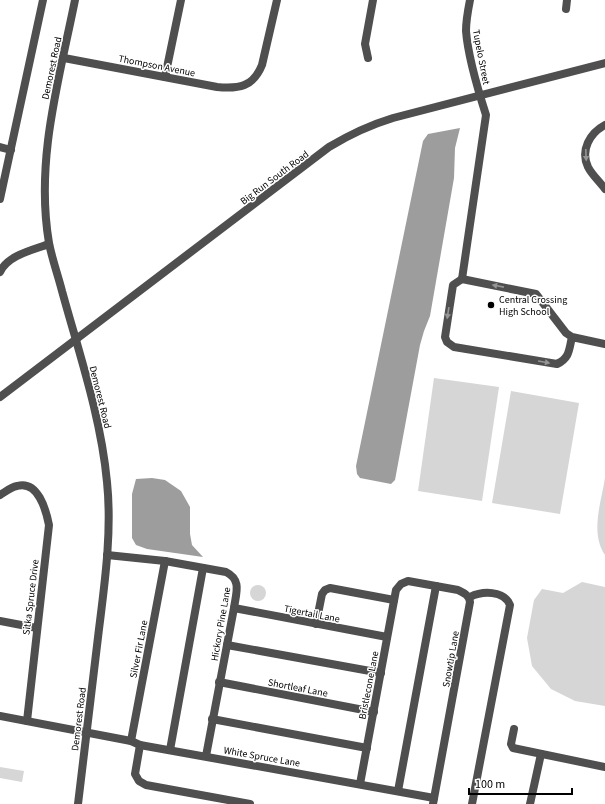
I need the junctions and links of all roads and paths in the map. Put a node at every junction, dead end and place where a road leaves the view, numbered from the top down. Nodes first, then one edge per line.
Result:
1 (43, 0) edge
2 (75, 0) edge
3 (181, 0) edge
4 (277, 0) edge
5 (373, 0) edge
6 (470, 0) edge
7 (568, 0) edge
8 (566, 9) dead end
9 (64, 58) junction
10 (368, 58) dead end
11 (605, 63) edge
12 (165, 77) junction
13 (479, 94) junction
14 (605, 125) edge
15 (0, 147) edge
16 (10, 150) junction
17 (605, 189) edge
18 (0, 199) edge
19 (49, 244) junction
20 (0, 272) edge
21 (462, 279) junction
22 (572, 336) junction
23 (75, 339) junction
24 (605, 344) edge
25 (0, 397) edge
26 (0, 495) edge
27 (107, 555) junction
28 (165, 561) junction
29 (203, 568) junction
30 (436, 586) junction
31 (470, 597) junction
32 (394, 600) junction
33 (234, 608) junction
34 (0, 621) edge
35 (316, 624) junction
36 (36, 628) junction
37 (388, 637) junction
38 (227, 645) junction
39 (381, 673) junction
40 (219, 682) junction
41 (374, 712) junction
42 (0, 716) edge
43 (212, 720) junction
44 (27, 721) junction
45 (514, 729) dead end
46 (87, 732) junction
47 (131, 741) junction
48 (140, 745) junction
49 (367, 748) junction
50 (170, 750) junction
51 (540, 754) junction
52 (206, 756) junction
53 (605, 767) edge
54 (360, 784) junction
55 (398, 791) junction
56 (434, 801) edge
57 (78, 804) edge
58 (250, 804) edge
59 (472, 804) edge
60 (530, 804) edge

1 - 16 street
2 - 9 street, Demorest Road
3 - 12 street
4 - 12 street, Thompson Avenue
5 - 10 street
6 - 13 street, Tupelo Street
7 - 8 street
9 - 12 street, Thompson Avenue
9 - 19 street, Demorest Road
11 - 13 street, Big Run South Road
13 - 21 street, Tupelo Street
13 - 23 street, Big Run South Road
14 -> 17 street
15 - 16 street
16 - 18 street
19 - 20 street
19 - 23 street, Demorest Road
22 -> 21 street
21 -> 22 street
22 - 24 street
23 - 25 street, Big Run South Road
23 - 27 street, Demorest Road
26 - 36 street, Sitka Spruce Drive
27 - 28 street, Hickory Pine Lane
27 - 46 street, Demorest Road
28 - 29 street, Hickory Pine Lane
28 - 47 street, Silver Fir Lane
29 - 33 street, Hickory Pine Lane
29 - 50 street
30 - 31 street
30 - 32 street, Bristlecone Lane
30 - 55 street
31 - 56 street, Snowtip Lane
31 - 59 street
32 - 35 street
32 - 37 street, Bristlecone Lane
33 - 35 street, Tigertail Lane
33 - 38 street, Hickory Pine Lane
34 - 36 street
35 - 37 street, Tigertail Lane
36 - 44 street, Sitka Spruce Drive
37 - 39 street, Bristlecone Lane
38 - 39 street
38 - 40 street, Hickory Pine Lane
39 - 41 street, Bristlecone Lane
40 - 41 street, Shortleaf Lane
40 - 43 street, Hickory Pine Lane
41 - 49 street, Bristlecone Lane
42 - 44 street, White Spruce Lane
43 - 49 street
43 - 52 street, Hickory Pine Lane
44 - 46 street, White Spruce Lane
45 - 51 street
46 - 47 street, White Spruce Lane
46 - 57 street, Demorest Road
47 - 48 street, White Spruce Lane
48 - 50 street, White Spruce Lane
48 - 58 street
49 - 54 street, Bristlecone Lane
50 - 52 street, White Spruce Lane
51 - 53 street
51 - 60 street
52 - 54 street, White Spruce Lane
54 - 55 street, White Spruce Lane
55 - 56 street, White Spruce Lane

